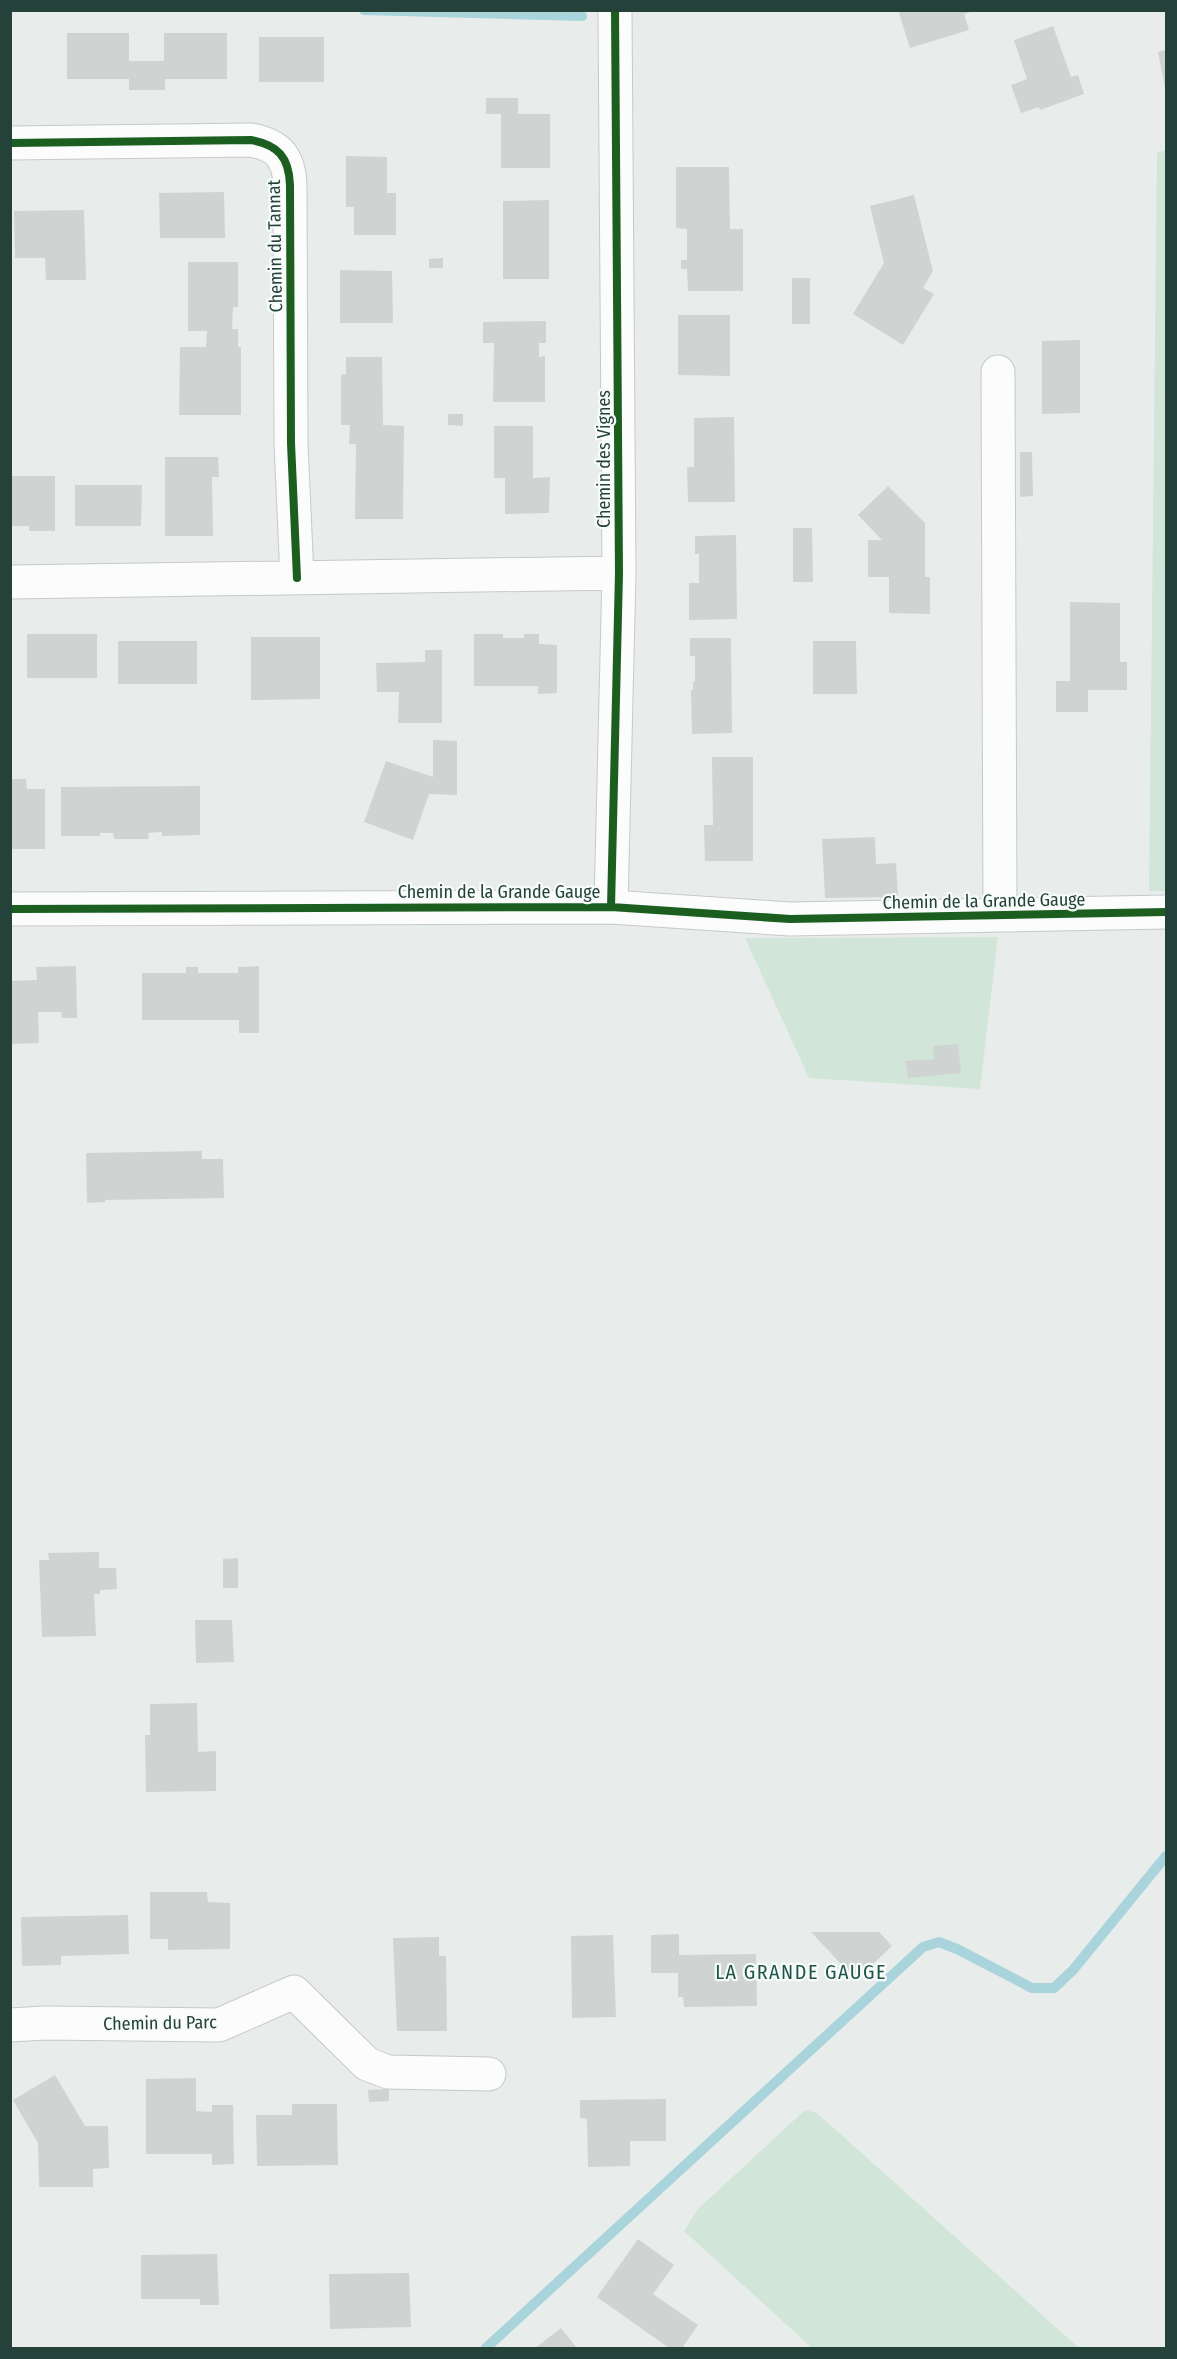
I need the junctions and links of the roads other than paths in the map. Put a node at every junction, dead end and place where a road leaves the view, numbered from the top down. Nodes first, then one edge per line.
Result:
1 (615, 10) edge
2 (10, 143) edge
3 (998, 372) dead end
4 (619, 573) junction
5 (297, 578) junction
6 (10, 582) edge
7 (611, 907) junction
8 (10, 909) edge
9 (1167, 912) edge
10 (1000, 915) junction
11 (10, 2025) edge
12 (489, 2074) dead end

1 - 4 street, Chemin des Vignes
2 - 5 street, Chemin du Tannat
3 - 10 street
4 - 5 street
4 - 7 street, Chemin des Vignes
5 - 6 street
7 - 8 street, Chemin de la Grande Gauge
7 - 10 street, Chemin de la Grande Gauge
9 - 10 street, Chemin de la Grande Gauge
11 - 12 street, Chemin du Parc

